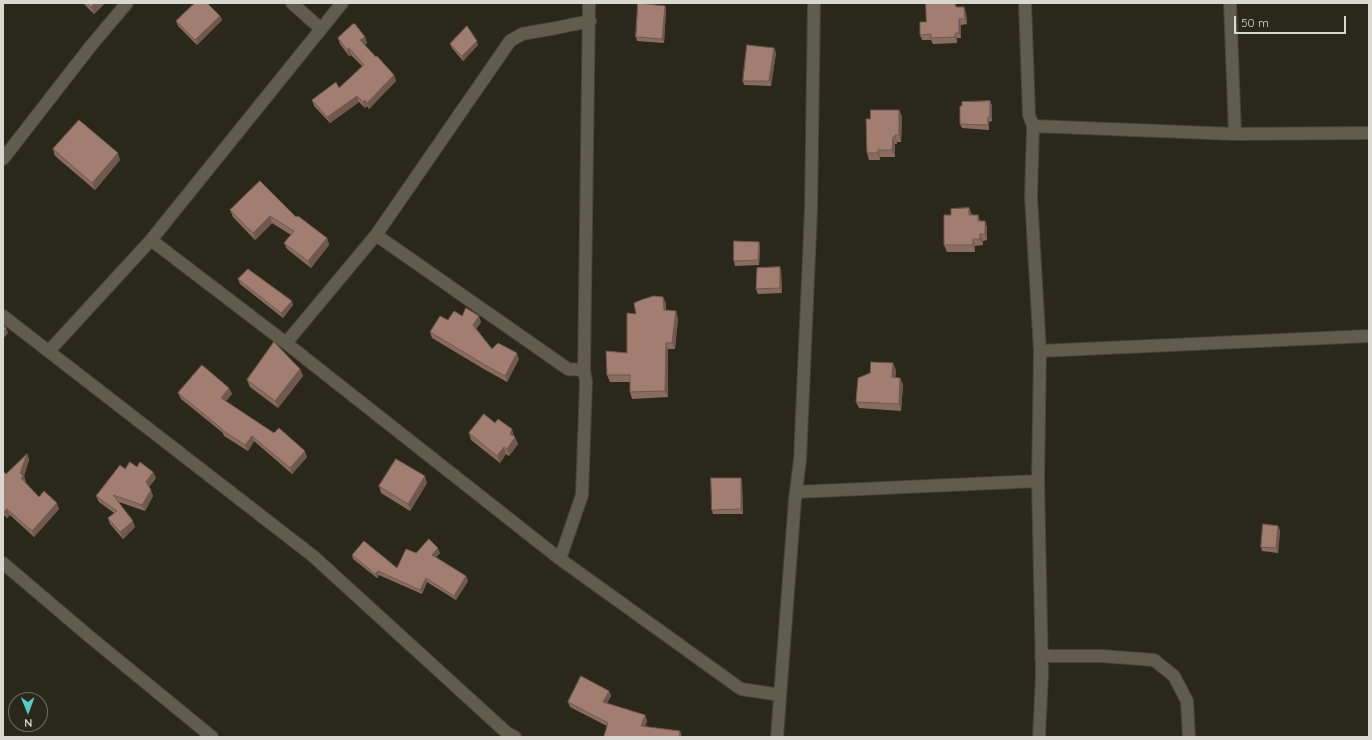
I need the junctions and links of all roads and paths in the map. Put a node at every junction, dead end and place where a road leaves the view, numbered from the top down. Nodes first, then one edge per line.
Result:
1 (127, 3) edge
2 (292, 3) edge
3 (342, 3) edge
4 (589, 3) edge
5 (814, 3) edge
6 (1025, 3) edge
7 (1230, 3) edge
8 (590, 21) junction
9 (321, 29) junction
10 (1033, 126) junction
11 (1369, 133) edge
12 (1234, 134) junction
13 (3, 158) edge
14 (376, 235) junction
15 (151, 240) junction
16 (3, 316) edge
17 (1369, 336) edge
18 (286, 343) junction
19 (49, 351) junction
20 (1040, 351) junction
21 (584, 370) junction
22 (1038, 481) junction
23 (796, 492) junction
24 (560, 559) junction
25 (3, 563) edge
26 (1041, 656) junction
27 (780, 696) junction
28 (212, 737) edge
29 (515, 737) edge
30 (778, 737) edge
31 (1039, 737) edge
32 (1189, 737) edge

1 - 13 street
2 - 9 street
3 - 9 street
4 - 8 street
5 - 23 street
6 - 10 street
7 - 12 street
8 - 14 street
8 - 21 street
9 - 15 street
10 - 12 street
10 - 20 street
11 - 12 street
14 - 18 street
14 - 21 street
15 - 18 street
15 - 19 street
16 - 19 street
17 - 20 street
18 - 24 street
19 - 29 street
20 - 22 street
21 - 24 street
22 - 23 street
22 - 26 street
23 - 27 street
24 - 27 street
25 - 28 street
26 - 31 street
26 - 32 street
27 - 30 street

